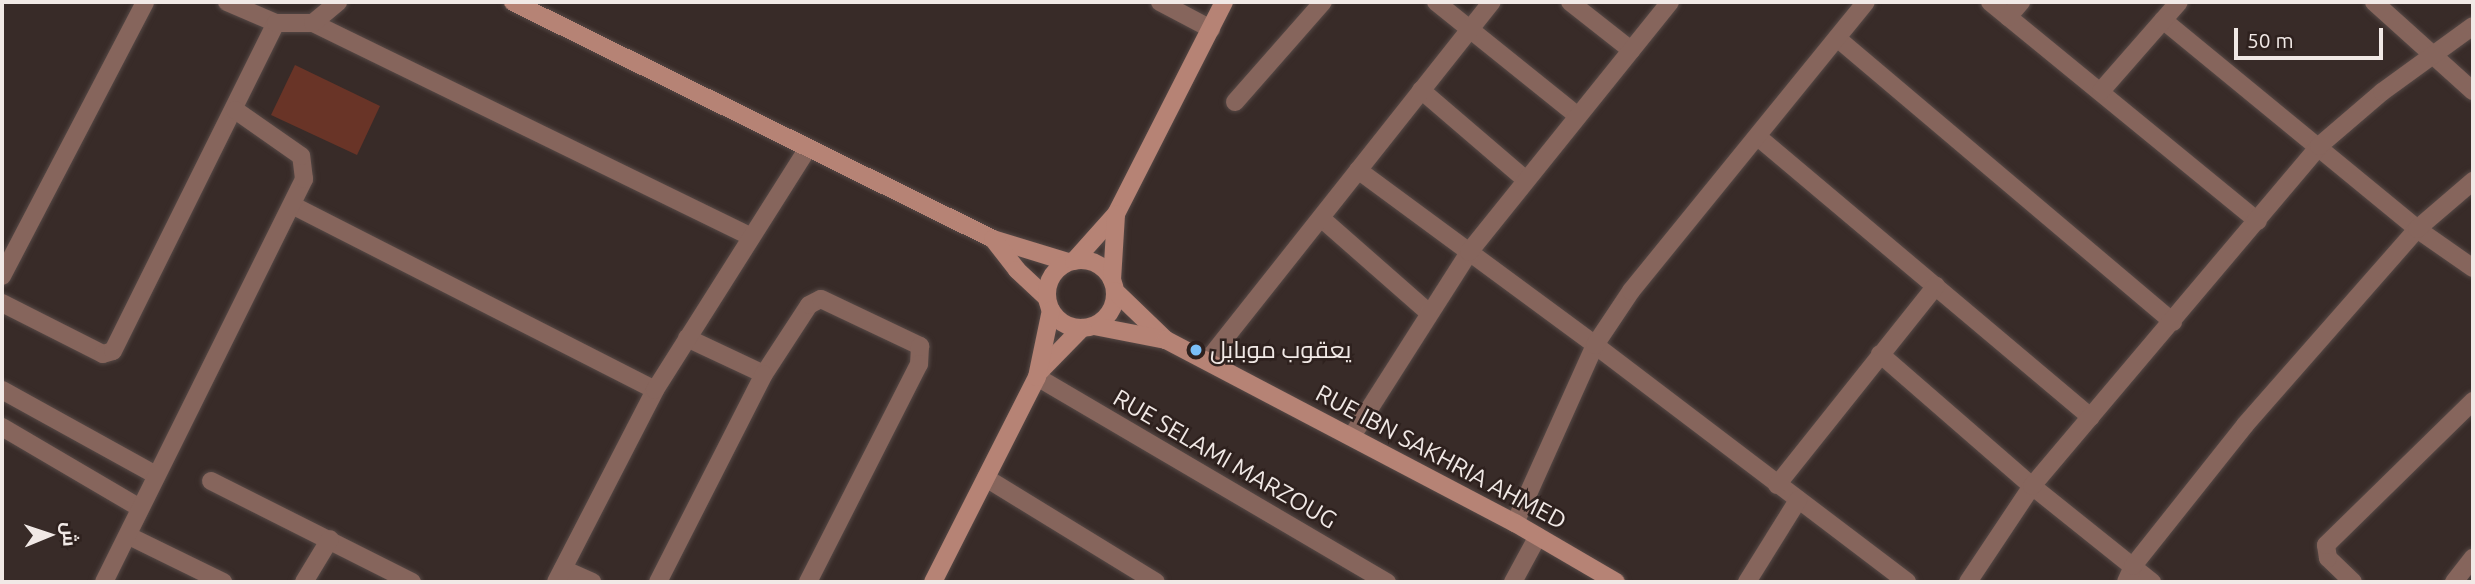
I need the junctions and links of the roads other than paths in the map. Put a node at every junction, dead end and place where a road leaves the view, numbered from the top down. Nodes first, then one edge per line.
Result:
1 (145, 2) edge
2 (227, 2) edge
3 (338, 2) edge
4 (513, 2) edge
5 (1160, 2) edge
6 (1224, 2) edge
7 (1324, 2) edge
8 (1436, 2) edge
9 (1492, 2) edge
10 (1570, 2) edge
11 (1670, 2) edge
12 (1866, 2) edge
13 (1990, 2) edge
14 (2021, 2) edge
15 (2179, 2) edge
16 (2374, 2) edge
17 (2008, 17) junction
18 (2163, 20) junction
19 (276, 23) junction
20 (313, 23) junction
21 (2473, 26) edge
22 (1210, 29) junction
23 (1469, 30) junction
24 (1837, 38) junction
25 (1631, 50) junction
26 (2436, 56) junction
27 (1421, 90) junction
28 (2101, 91) junction
29 (2473, 91) edge
30 (1235, 102) dead end
31 (235, 110) junction
32 (1578, 116) junction
33 (1758, 137) junction
34 (2319, 146) junction
35 (807, 150) junction
36 (1358, 170) junction
37 (1526, 180) junction
38 (2473, 181) edge
39 (292, 205) junction
40 (1116, 214) junction
41 (1321, 218) junction
42 (2258, 221) junction
43 (2417, 229) junction
44 (750, 236) junction
45 (993, 239) junction
46 (1469, 252) junction
47 (1071, 262) junction
48 (2473, 268) edge
49 (2, 276) edge
50 (1113, 285) junction
51 (1936, 286) junction
52 (2, 303) edge
53 (1049, 304) junction
54 (1429, 313) junction
55 (2173, 322) junction
56 (1088, 327) junction
57 (687, 338) junction
58 (1166, 340) junction
59 (1595, 345) junction
60 (1880, 355) junction
61 (1207, 361) junction
62 (764, 374) junction
63 (1038, 374) junction
64 (2, 390) edge
65 (655, 390) junction
66 (2473, 401) edge
67 (2091, 417) junction
68 (2, 427) edge
69 (1352, 436) junction
70 (156, 475) junction
71 (986, 478) junction
72 (211, 481) dead end
73 (1777, 485) junction
74 (2032, 486) junction
75 (1798, 500) junction
76 (140, 508) junction
77 (1515, 523) junction
78 (129, 536) junction
79 (1538, 536) junction
80 (330, 539) junction
81 (2473, 558) edge
82 (2129, 574) edge
83 (559, 575) edge
84 (104, 582) edge
85 (223, 582) edge
86 (304, 582) edge
87 (412, 582) edge
88 (592, 582) edge
89 (659, 582) edge
90 (808, 582) edge
91 (933, 582) edge
92 (1156, 582) edge
93 (1387, 582) edge
94 (1513, 582) edge
95 (1616, 582) edge
96 (1747, 582) edge
97 (1907, 582) edge
98 (1968, 582) edge
99 (2152, 582) edge
100 (2353, 582) edge
101 (2454, 582) edge

1 - 49 street
2 - 19 street
3 - 20 street
4 - 35 main road
5 - 22 street
6 - 22 main road
7 - 30 street
8 - 23 street
9 - 23 street
10 - 25 street
11 - 25 street
12 - 24 street
13 - 17 street
14 - 17 street
15 - 18 street
16 - 26 street
17 - 28 street
18 - 28 street
18 - 34 street
19 - 20 street
19 - 31 street
20 - 44 street
21 - 26 street
22 - 40 main road
23 - 27 street
23 - 32 street
24 - 33 street
24 - 55 street
25 - 32 street
26 - 29 street
26 - 34 street
27 - 36 street
27 - 37 street
28 - 42 street
31 - 39 street
31 - 52 street
32 - 37 street
33 - 51 street
33 - 59 street
34 - 42 street
34 - 43 street
35 - 44 street
35 - 45 main road
36 - 41 street
36 - 46 street
37 - 46 street
38 - 43 street
39 - 65 street
39 - 70 street
40 - 47 main road
40 - 50 main road
41 - 54 street
41 - 61 street
42 - 55 street
43 - 48 street
43 - 82 street
44 - 57 street
45 - 47 main road
45 - 53 main road
46 - 54 street
46 - 59 street
47 - 50 main road
47 - 53 main road
50 - 56 main road
50 - 58 main road
51 - 60 street
51 - 67 street
53 - 56 main road
53 - 63 main road
54 - 69 street
55 - 67 street
56 - 58 main road
56 - 63 main road
57 - 62 street
57 - 65 street
58 - 61 main road, RUE IBN SAKHRIA AHMED
59 - 73 street
59 - 77 street
60 - 73 street
60 - 74 street
61 - 69 main road, RUE IBN SAKHRIA AHMED
62 - 89 street
62 - 90 street
63 - 71 main road
63 - 93 street, RUE SELAMI MARZOUG
64 - 70 street
65 - 83 street
66 - 100 street
67 - 74 street
68 - 76 street
69 - 77 main road, RUE IBN SAKHRIA AHMED
70 - 76 street
71 - 91 main road
71 - 92 street
72 - 80 street
73 - 75 street
74 - 82 street
74 - 98 street
75 - 96 street
75 - 97 street
76 - 78 street
77 - 79 main road, RUE IBN SAKHRIA AHMED
78 - 84 street
78 - 85 street
79 - 94 street
79 - 95 main road, RUE IBN SAKHRIA AHMED
80 - 86 street
80 - 87 street
81 - 101 street
82 - 99 street
83 - 88 street

